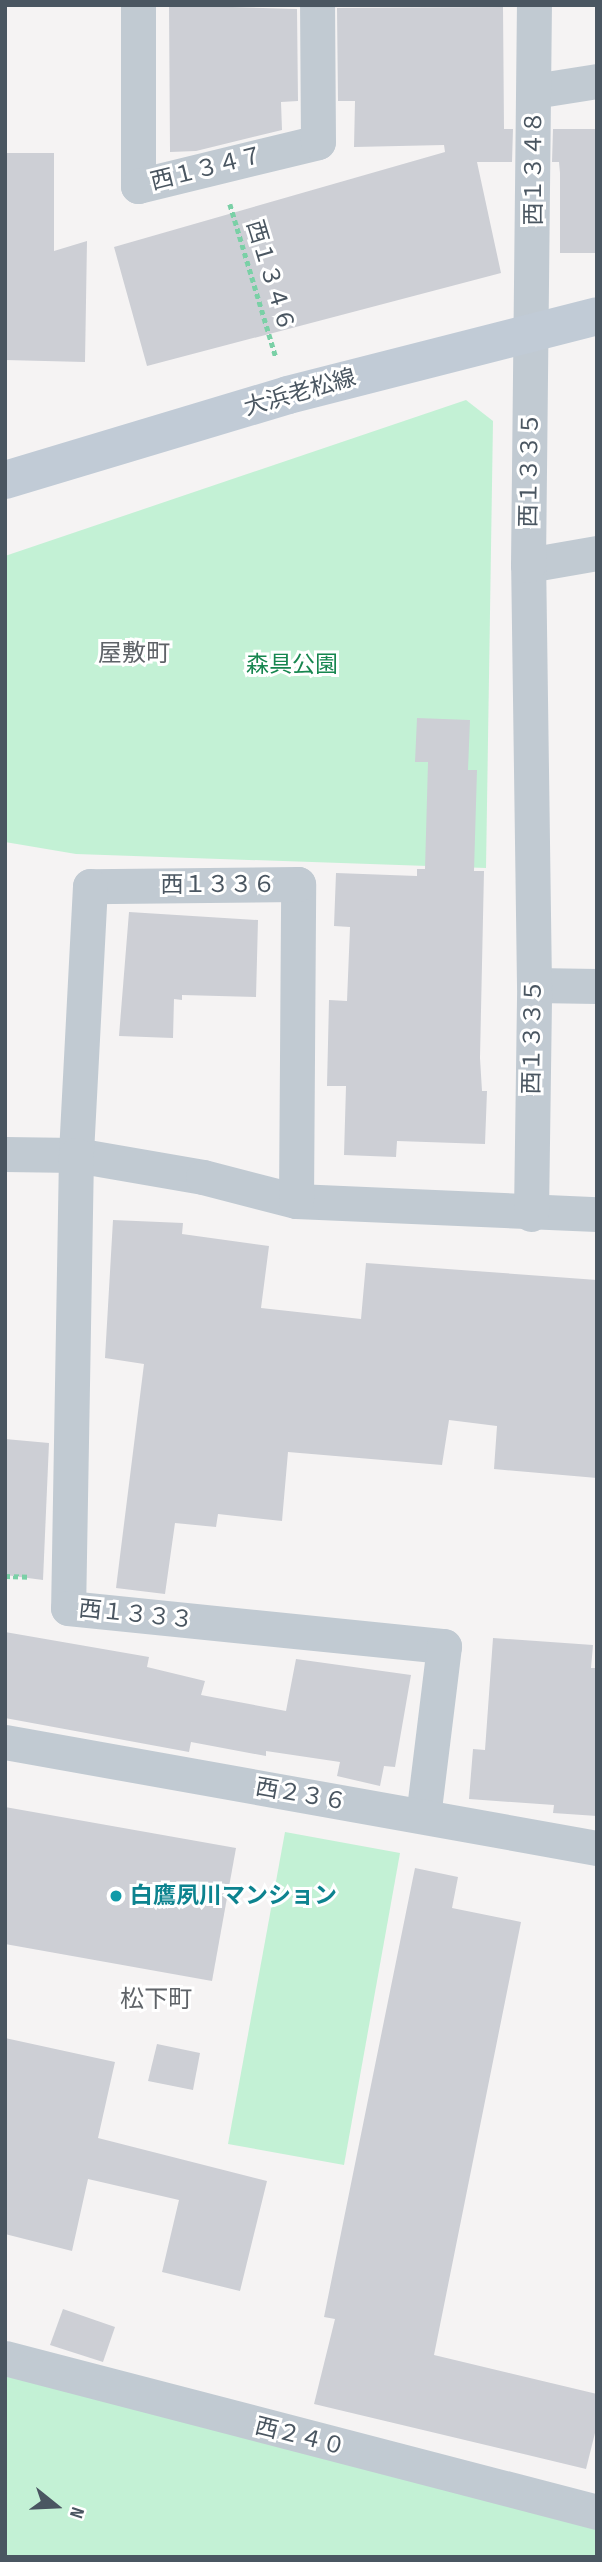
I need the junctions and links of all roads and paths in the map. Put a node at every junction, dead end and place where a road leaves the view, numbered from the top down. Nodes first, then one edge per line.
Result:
1 (138, 5) edge
2 (317, 5) edge
3 (534, 5) edge
4 (597, 81) edge
5 (534, 91) junction
6 (219, 166) junction
7 (597, 316) edge
8 (533, 330) junction
9 (288, 395) junction
10 (5, 480) edge
11 (597, 553) edge
12 (528, 565) junction
13 (534, 985) junction
14 (597, 986) edge
15 (5, 1154) edge
16 (76, 1155) junction
17 (296, 1201) junction
18 (531, 1214) junction
19 (597, 1214) edge
20 (5, 1742) edge
21 (423, 1816) junction
22 (597, 1848) edge
23 (5, 2358) edge
24 (597, 2512) edge

1 - 6 street, 西１３４７
2 - 6 street, 西１３４７
3 - 5 street, 西１３４８
4 - 5 street
5 - 8 street, 西１３４８
6 - 9 path, 西１３４６
7 - 8 street, 大浜老松線
8 - 9 street, 大浜老松線
8 - 12 street, 西１３３５
9 - 10 street, 大浜老松線
11 - 12 street
12 - 13 street, 西１３３５
13 - 14 street
13 - 18 street, 西１３３５
15 - 16 street
16 - 17 street
16 - 17 street, 西１３３６
16 - 21 street, 西１３３３
17 - 18 street
18 - 19 street
20 - 21 street, 西２３６
21 - 22 street, 西２３６
23 - 24 street, 西２４０

